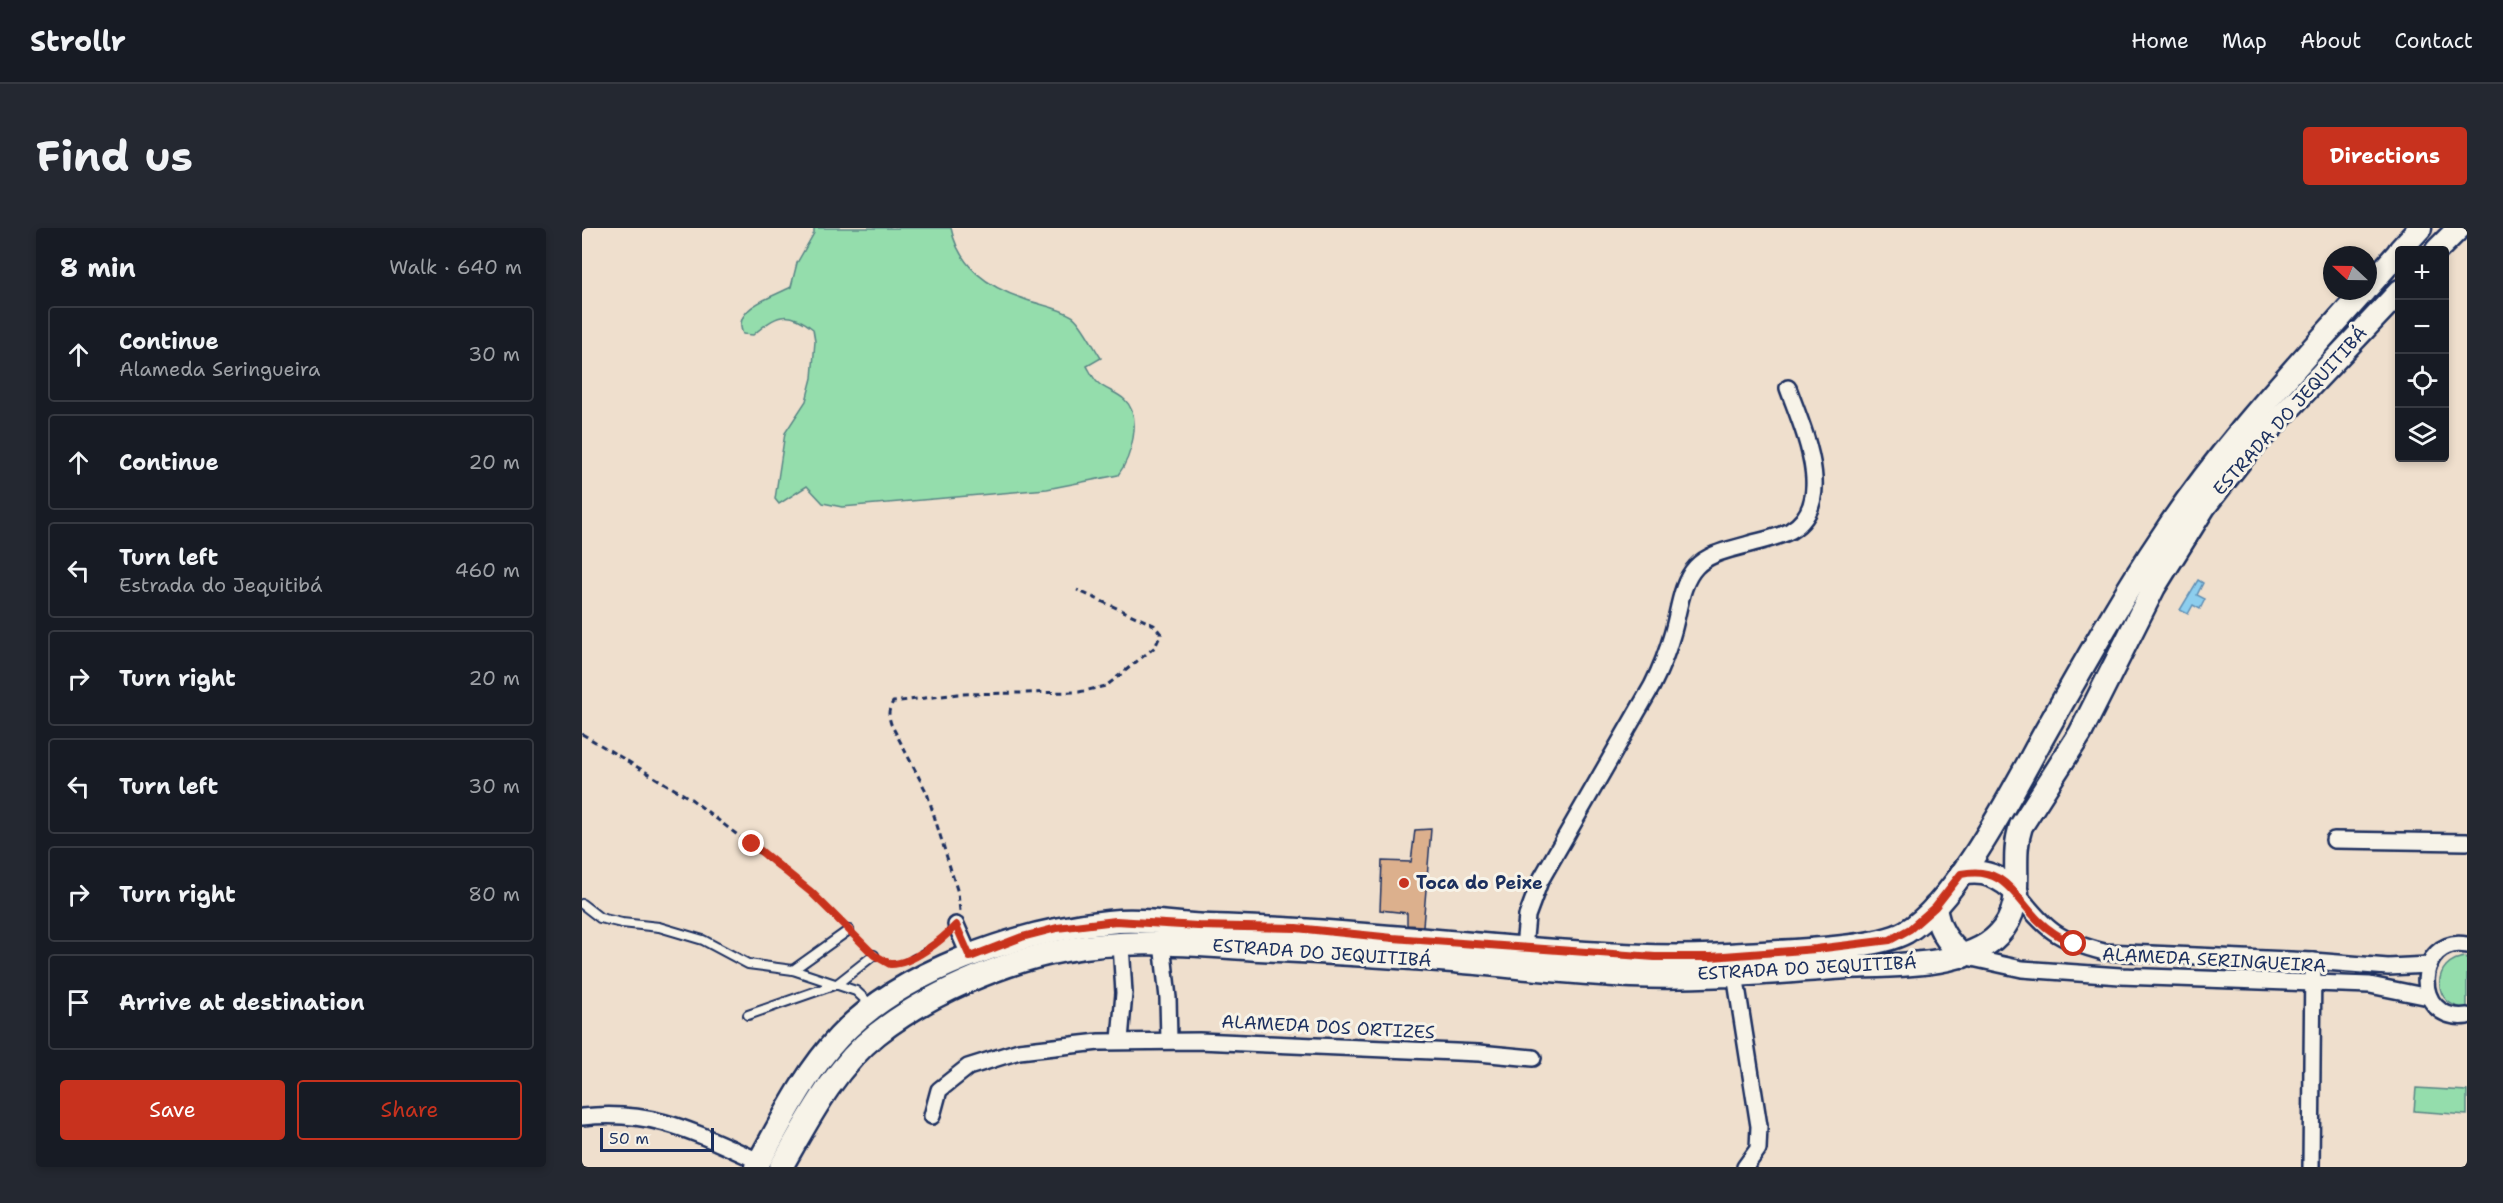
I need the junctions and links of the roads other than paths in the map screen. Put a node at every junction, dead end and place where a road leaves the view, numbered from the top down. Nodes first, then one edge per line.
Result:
1 (2420, 228) edge
2 (2459, 228) edge
3 (2404, 246) edge
4 (2442, 246) edge
5 (2395, 257) edge
6 (2377, 277) edge
7 (2395, 296) edge
8 (2356, 300) edge
9 (1788, 388) dead end
10 (2334, 840) dead end
11 (2467, 842) edge
12 (1961, 874) junction
13 (2017, 893) junction
14 (582, 904) edge
15 (1935, 907) junction
16 (956, 925) road end
17 (849, 930) road end
18 (1162, 943) junction
19 (1121, 944) junction
20 (2467, 945) edge
21 (1524, 948) junction
22 (2120, 952) junction
23 (874, 955) road end
24 (1962, 956) junction
25 (970, 957) junction
26 (2313, 961) junction
27 (2429, 965) junction
28 (793, 970) junction
29 (1735, 974) junction
30 (2120, 976) junction
31 (837, 984) junction
32 (2313, 984) junction
33 (2429, 997) junction
34 (873, 1007) junction
35 (748, 1016) dead end
36 (2467, 1016) edge
37 (1120, 1040) junction
38 (1169, 1040) junction
39 (1533, 1058) dead end
40 (933, 1116) dead end
41 (582, 1117) edge
42 (765, 1165) edge
43 (1745, 1167) edge
44 (2311, 1167) edge

1 - 3 main road
2 - 4 main road
5 - 6 main road
7 - 13 main road, ESTRADA DO JEQUITIBÁ
8 - 12 main road, ESTRADA DO JEQUITIBÁ
9 - 21 street
10 - 11 street
12 - 13 main road
12 - 15 main road, ESTRADA DO JEQUITIBÁ
13 - 22 street, ALAMEDA SERINGUEIRA
13 - 24 main road, ESTRADA DO JEQUITIBÁ
14 - 28 lane
15 - 21 main road, ESTRADA DO JEQUITIBÁ
15 - 24 main road
16 - 25 street
17 - 28 lane
18 - 19 main road, ESTRADA DO JEQUITIBÁ
18 - 29 main road, ESTRADA DO JEQUITIBÁ
18 - 38 street
19 - 37 street
19 - 42 main road, ESTRADA DO JEQUITIBÁ
20 - 27 street
21 - 25 main road, ESTRADA DO JEQUITIBÁ
22 - 26 street, ALAMEDA SERINGUEIRA
22 - 30 street
23 - 31 lane
24 - 29 main road, ESTRADA DO JEQUITIBÁ
24 - 30 street, ALAMEDA SERINGUEIRA
25 - 34 main road, ESTRADA DO JEQUITIBÁ
26 - 27 street, ALAMEDA SERINGUEIRA
26 - 32 street
27 - 33 street
28 - 31 lane
29 - 43 street
30 - 32 street, ALAMEDA SERINGUEIRA
31 - 34 lane
31 - 35 lane
32 - 33 street, ALAMEDA SERINGUEIRA
32 - 44 street
33 - 36 street, ALAMEDA SERINGUEIRA
34 - 42 main road, ESTRADA DO JEQUITIBÁ
37 - 38 street, ALAMEDA DOS ORTIZES
37 - 40 street, ALAMEDA DOS ORTIZES
38 - 39 street, ALAMEDA DOS ORTIZES
41 - 42 street

